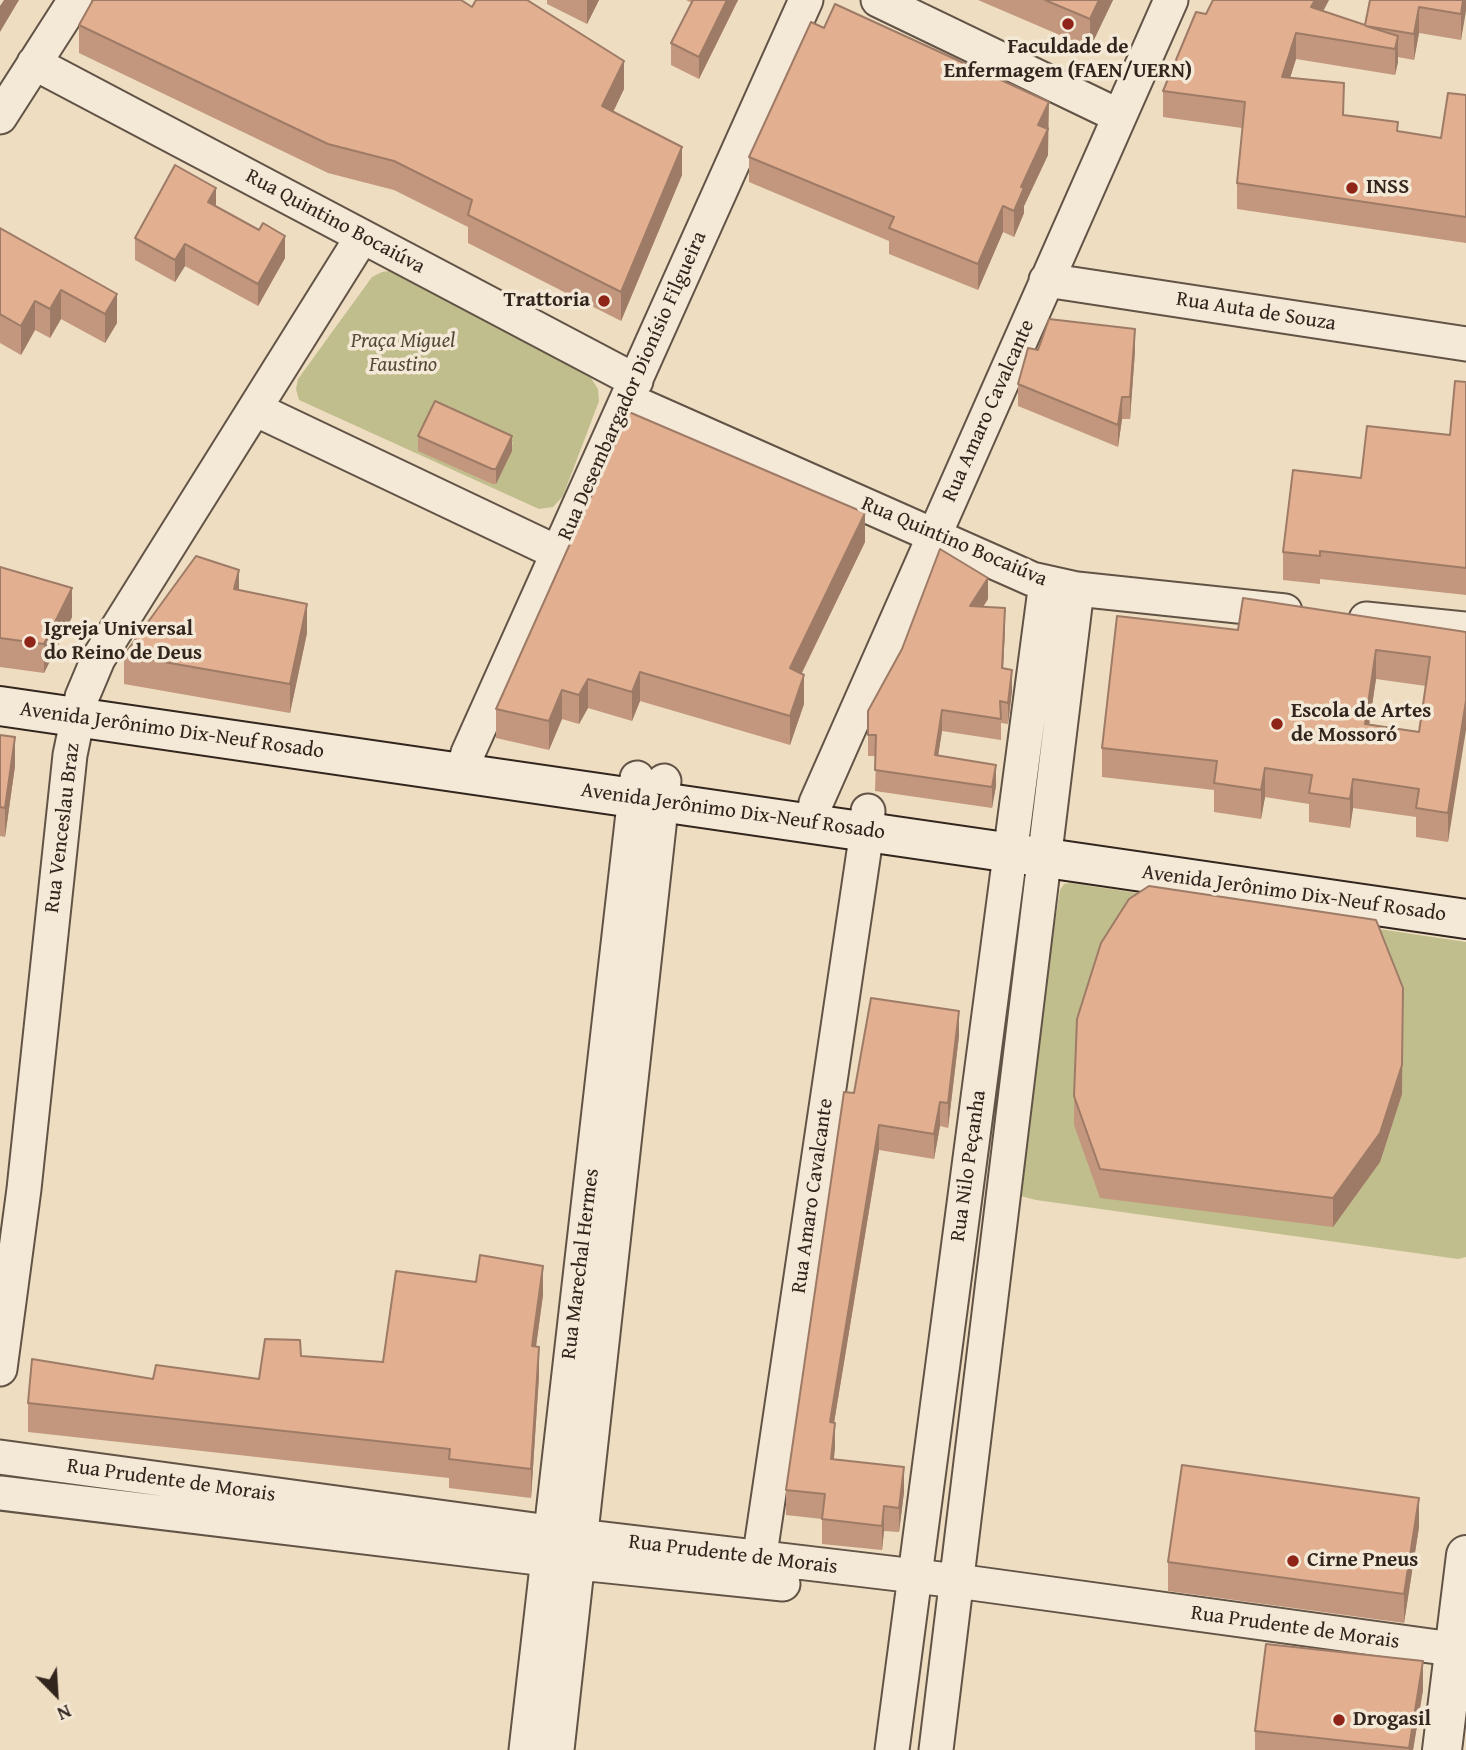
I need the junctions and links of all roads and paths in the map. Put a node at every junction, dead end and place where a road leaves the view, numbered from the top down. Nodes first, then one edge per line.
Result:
1 (75, 0) edge
2 (806, 0) edge
3 (878, 0) edge
4 (1171, 0) edge
5 (34, 64) junction
6 (1119, 116) junction
7 (0, 117) edge
8 (362, 237) junction
9 (1046, 280) junction
10 (1466, 344) edge
11 (632, 390) junction
12 (255, 409) junction
13 (933, 536) junction
14 (558, 554) junction
15 (1062, 586) junction
16 (1466, 629) edge
17 (0, 685) edge
18 (0, 706) edge
19 (79, 707) junction
20 (465, 763) junction
21 (649, 789) junction
22 (814, 813) junction
23 (868, 821) junction
24 (1029, 844) junction
25 (1466, 894) edge
26 (1466, 919) edge
27 (0, 1369) edge
28 (0, 1457) edge
29 (0, 1493) edge
30 (565, 1548) junction
31 (1466, 1555) edge
32 (758, 1569) junction
33 (913, 1588) junction
34 (955, 1593) junction
35 (1460, 1659) edge
36 (526, 1750) edge
37 (557, 1750) edge
38 (892, 1750) edge
39 (936, 1750) edge
40 (1442, 1750) edge

1 - 5 street
2 - 11 street, Rua Desembargador Dionísio Filgueira
3 - 6 street
4 - 6 street, Rua Amaro Cavalcante
5 - 7 street
5 - 8 street, Rua Quintino Bocaiúva
6 - 9 street, Rua Amaro Cavalcante
8 - 11 street, Rua Quintino Bocaiúva
8 - 12 street, Rua Venceslau Braz
9 - 10 street, Rua Auta de Souza
9 - 13 street, Rua Amaro Cavalcante
11 - 13 street, Rua Quintino Bocaiúva
11 - 14 street, Rua Desembargador Dionísio Filgueira
12 - 14 street
12 - 19 street, Rua Venceslau Braz
13 - 15 street, Rua Quintino Bocaiúva
13 - 22 street, Rua Amaro Cavalcante
14 - 20 street, Rua Desembargador Dionísio Filgueira
15 - 16 street, Rua Quintino Bocaiúva
15 - 24 street, Rua Nilo Peçanha
17 - 19 main road, Avenida Jerônimo Dix-Neuf Rosado
18 - 19 main road, Avenida Jerônimo Dix-Neuf Rosado
19 - 20 main road, Avenida Jerônimo Dix-Neuf Rosado
19 - 27 street, Rua Venceslau Braz
20 - 21 main road, Avenida Jerônimo Dix-Neuf Rosado
21 - 22 main road, Avenida Jerônimo Dix-Neuf Rosado
21 - 30 street, Rua Marechal Hermes
22 - 23 main road, Avenida Jerônimo Dix-Neuf Rosado
23 - 24 main road, Avenida Jerônimo Dix-Neuf Rosado
23 - 32 street, Rua Amaro Cavalcante
24 - 25 main road, Avenida Jerônimo Dix-Neuf Rosado
24 - 26 main road, Avenida Jerônimo Dix-Neuf Rosado
24 - 33 street, Rua Nilo Peçanha
24 - 34 street, Rua Nilo Peçanha
28 - 30 street, Rua Prudente de Morais
29 - 30 street, Rua Prudente de Morais
30 - 32 street, Rua Prudente de Morais
30 - 36 street, Rua Marechal Hermes
30 - 37 street, Rua Marechal Hermes
31 - 35 main road
32 - 33 street, Rua Prudente de Morais
33 - 34 street, Rua Prudente de Morais
33 - 38 street, Rua Nilo Peçanha
34 - 35 street, Rua Prudente de Morais
34 - 39 street, Rua Nilo Peçanha
35 - 40 main road

